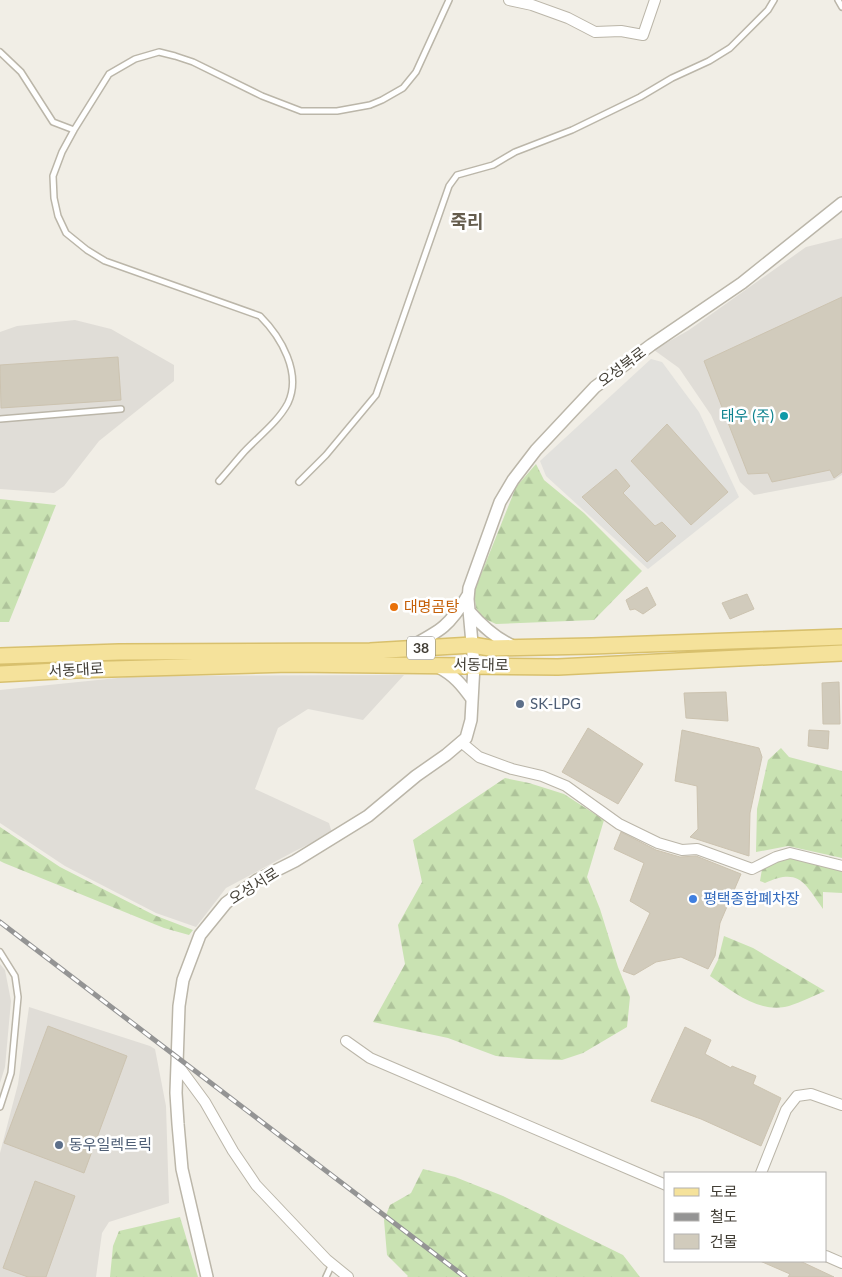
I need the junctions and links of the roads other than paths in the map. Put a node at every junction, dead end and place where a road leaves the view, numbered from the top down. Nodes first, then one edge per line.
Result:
1 (448, 0) edge
2 (509, 0) edge
3 (655, 0) edge
4 (774, 0) edge
5 (838, 0) edge
6 (842, 7) edge
7 (0, 52) edge
8 (74, 130) junction
9 (842, 203) edge
10 (121, 409) dead end
11 (0, 419) edge
12 (219, 481) dead end
13 (298, 482) dead end
14 (469, 591) junction
15 (469, 611) junction
16 (842, 637) edge
17 (472, 646) junction
18 (515, 647) junction
19 (407, 649) junction
20 (842, 652) edge
21 (0, 656) edge
22 (434, 665) junction
23 (474, 665) junction
24 (0, 674) edge
25 (472, 699) junction
26 (461, 742) junction
27 (842, 866) edge
28 (0, 952) edge
29 (346, 1041) dead end
30 (177, 1064) junction
31 (842, 1104) edge
32 (0, 1107) edge
33 (761, 1172) edge
34 (664, 1184) edge
35 (827, 1256) edge
36 (842, 1263) edge
37 (332, 1264) junction
38 (207, 1277) edge
39 (326, 1277) edge
40 (348, 1277) edge

1 - 8 lane
2 - 3 street
4 - 13 lane
5 - 6 lane
7 - 8 lane
8 - 12 lane
9 - 14 street, 오성북로
10 - 11 lane
14 - 15 street, 오성서로
14 - 19 street
15 - 17 street, 오성서로
15 - 18 street
16 - 18 main road, 서동대로 / 38
17 - 18 main road, 서동대로 / 38
17 - 19 main road, 서동대로 / 38
17 - 23 street, 오성서로
19 - 21 main road, 서동대로 / 38
20 - 23 main road, 서동대로 / 38
22 - 23 main road, 서동대로 / 38
22 - 24 main road, 서동대로 / 38
22 - 25 street
23 - 25 street, 오성서로
25 - 26 street, 오성서로
26 - 27 street
26 - 30 street, 오성서로
28 - 32 lane
29 - 34 street
30 - 37 street
30 - 38 street, 오성서로
31 - 33 street
35 - 36 street
37 - 39 lane
37 - 40 street

